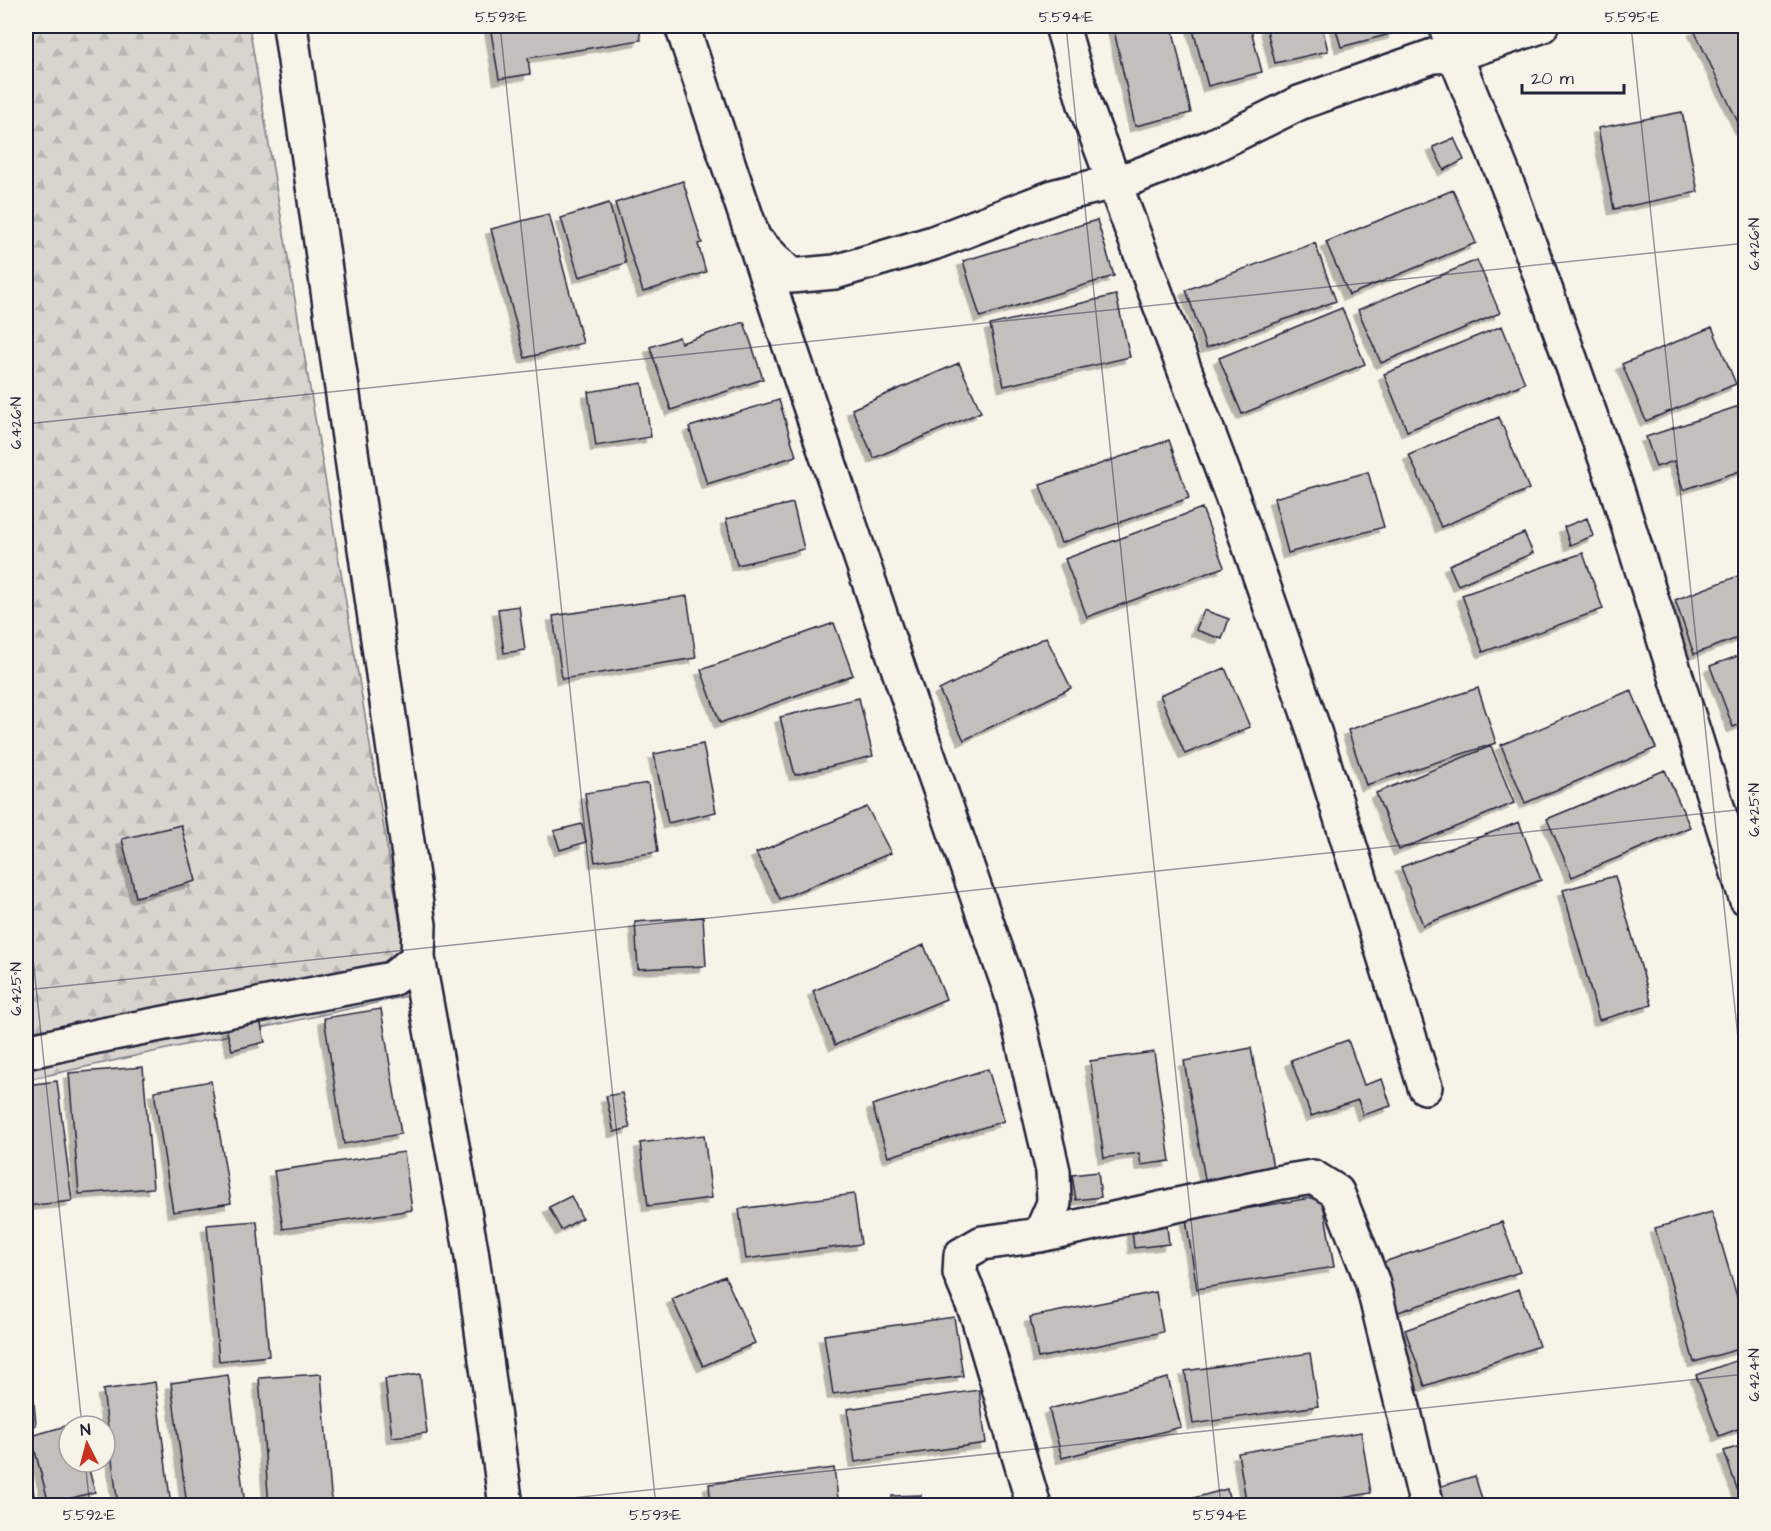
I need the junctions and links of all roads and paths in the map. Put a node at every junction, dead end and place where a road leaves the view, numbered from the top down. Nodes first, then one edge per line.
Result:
1 (290, 26) edge
2 (682, 26) edge
3 (1062, 26) edge
4 (1541, 26) edge
5 (1450, 40) edge
6 (1115, 181) junction
7 (754, 240) junction
8 (1746, 898) edge
9 (418, 958) junction
10 (26, 1052) edge
11 (1425, 1087) dead end
12 (1040, 1235) junction
13 (506, 1506) edge
14 (1034, 1506) edge
15 (1427, 1506) edge

1 - 9 street
2 - 7 street
3 - 6 street
4 - 5 street
5 - 6 street
5 - 8 street
6 - 7 street
6 - 11 street
7 - 12 street
9 - 10 street
9 - 13 street
12 - 14 street
12 - 15 street

